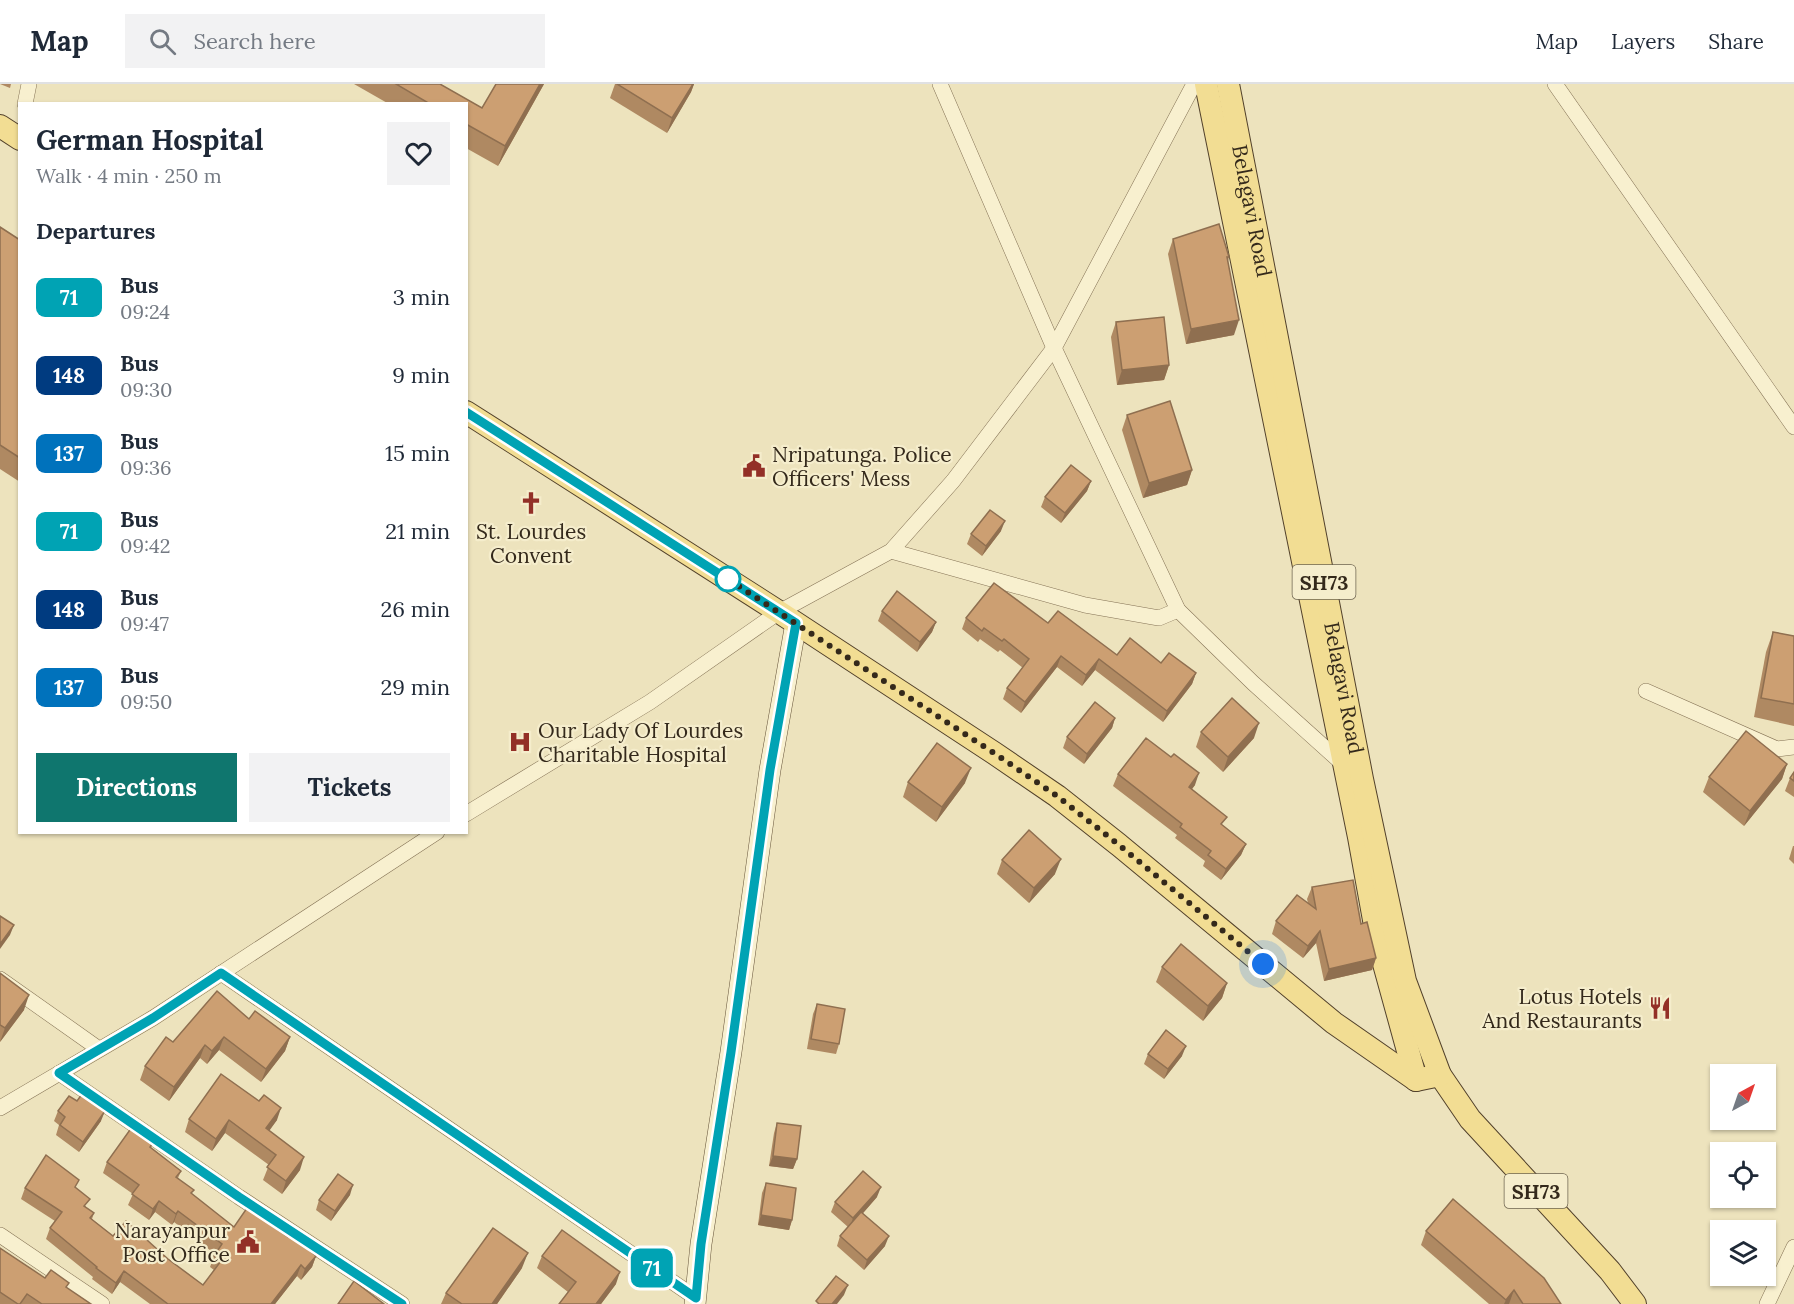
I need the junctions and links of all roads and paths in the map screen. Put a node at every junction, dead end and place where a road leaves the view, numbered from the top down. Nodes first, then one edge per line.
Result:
1 (29, 84) edge
2 (940, 84) edge
3 (1194, 84) edge
4 (1206, 84) edge
5 (1228, 84) edge
6 (1555, 84) edge
7 (26, 102) edge
8 (0, 126) edge
9 (18, 136) edge
10 (1054, 348) junction
11 (468, 413) edge
12 (1794, 428) edge
13 (891, 550) junction
14 (1178, 610) junction
15 (787, 617) junction
16 (1646, 691) dead end
17 (1794, 747) edge
18 (1343, 764) junction
19 (468, 813) edge
20 (434, 834) edge
21 (221, 973) junction
22 (0, 979) edge
23 (99, 1049) junction
24 (59, 1073) junction
25 (1440, 1075) junction
26 (1416, 1080) junction
27 (0, 1108) edge
28 (0, 1235) edge
29 (1794, 1247) edge
30 (696, 1301) edge
31 (102, 1304) edge
32 (402, 1304) edge
33 (1635, 1304) edge
34 (1767, 1304) edge

1 - 7 street
2 - 10 street
3 - 10 street
4 - 18 main road
5 - 25 main road, Belagavi Road / SH73
6 - 12 street
8 - 9 main road
10 - 13 street
10 - 14 street
11 - 15 main road
13 - 14 street
13 - 15 street
14 - 18 street
15 - 19 street
15 - 26 main road
15 - 30 street
16 - 17 street
18 - 26 main road
20 - 21 street
21 - 23 street
21 - 30 street
22 - 23 street
23 - 24 street
24 - 27 street
24 - 32 street
25 - 26 main road
25 - 33 main road, SH73
28 - 31 street
29 - 34 street

